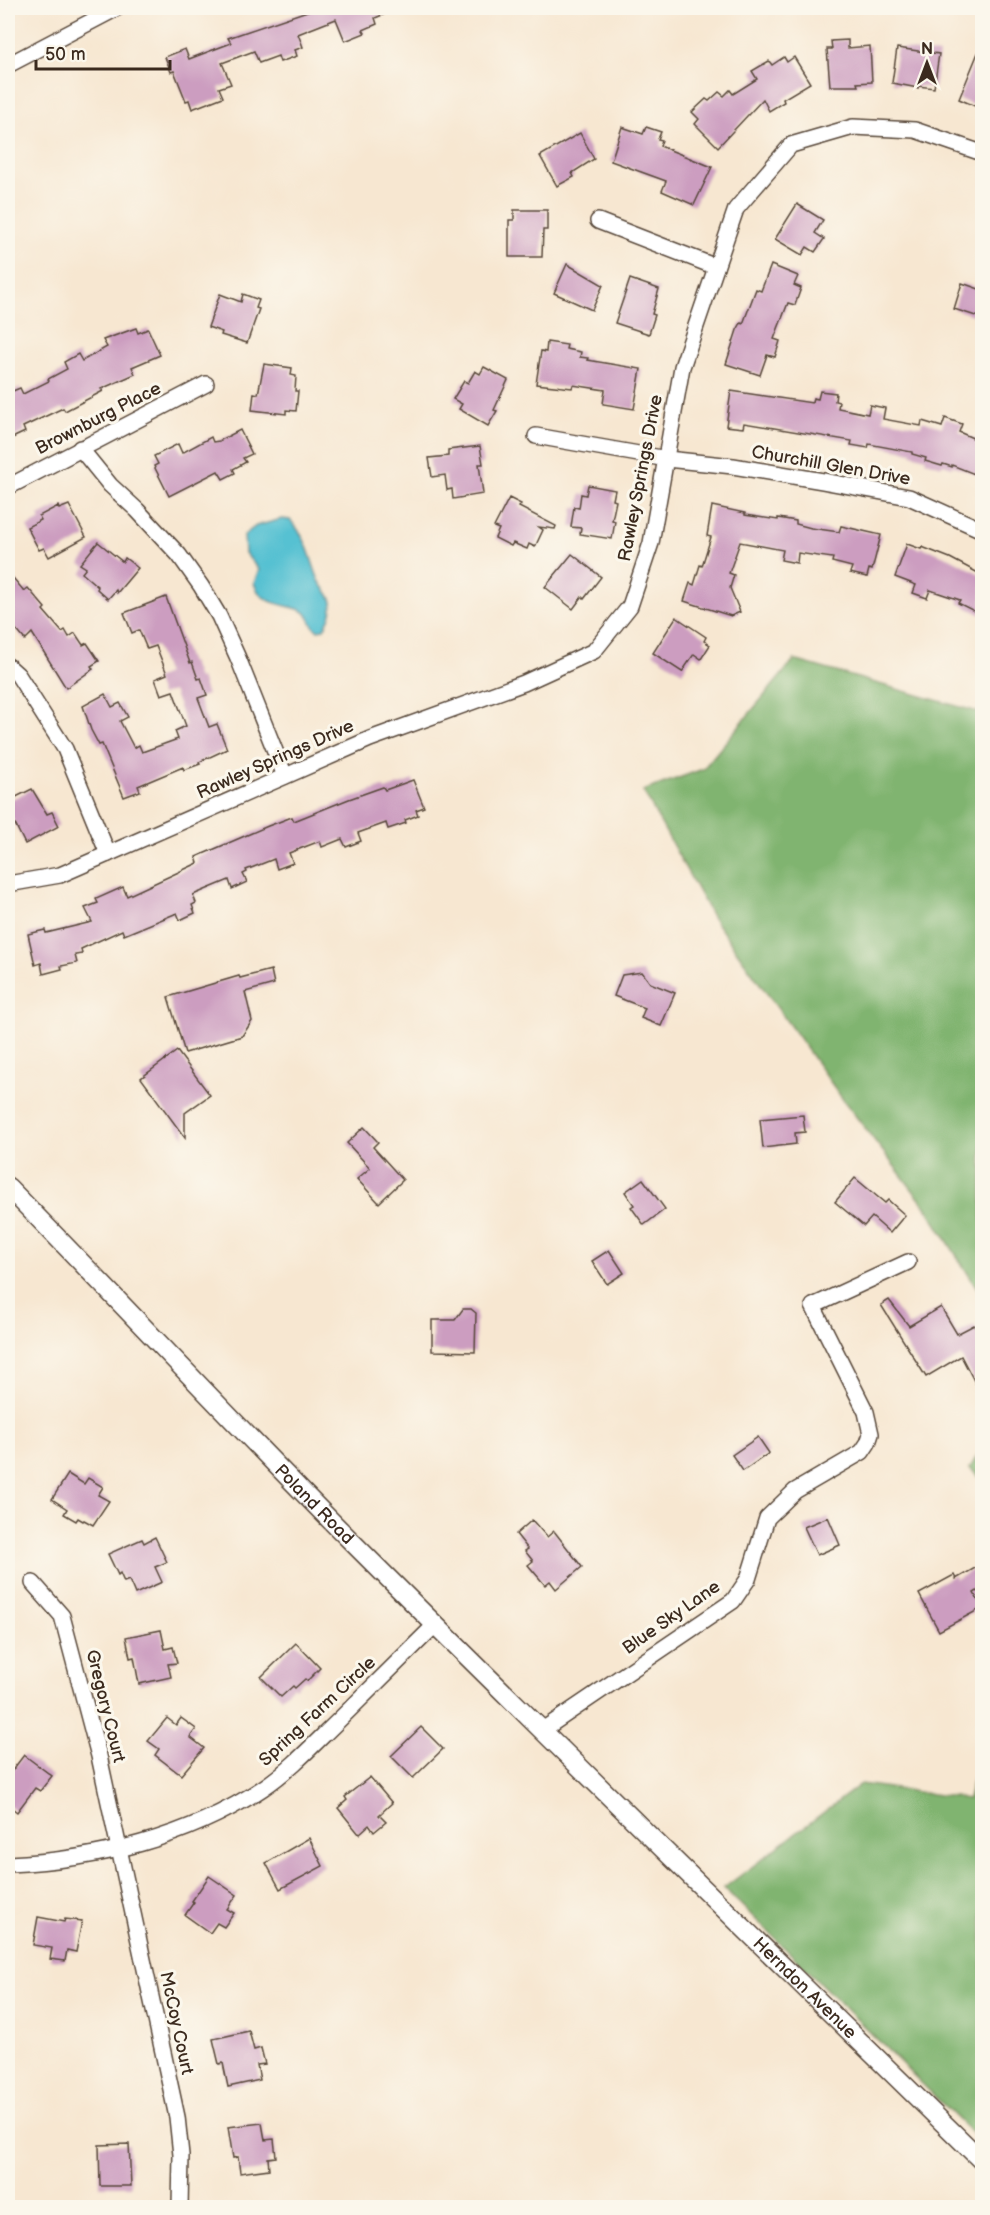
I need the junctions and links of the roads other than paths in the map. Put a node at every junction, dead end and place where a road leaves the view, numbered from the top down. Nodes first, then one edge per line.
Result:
1 (117, 8) edge
2 (8, 65) edge
3 (982, 153) edge
4 (598, 221) dead end
5 (716, 267) junction
6 (206, 384) dead end
7 (536, 436) dead end
8 (80, 448) junction
9 (667, 459) junction
10 (8, 487) edge
11 (982, 530) edge
12 (8, 666) edge
13 (285, 776) junction
14 (108, 854) junction
15 (8, 884) edge
16 (8, 1187) edge
17 (908, 1262) dead end
18 (33, 1583) dead end
19 (436, 1624) junction
20 (541, 1731) junction
21 (628, 1814) joint
22 (119, 1848) junction
23 (8, 1864) edge
24 (982, 2161) edge
25 (180, 2208) edge

1 - 2 street
3 - 5 street, Rawley Springs Drive
4 - 5 street
5 - 9 street, Rawley Springs Drive
6 - 8 street, Brownburg Place
7 - 9 street, Churchill Glen Drive
8 - 10 street, Brownburg Place
8 - 13 street
9 - 11 street, Churchill Glen Drive
9 - 13 street, Rawley Springs Drive
12 - 14 street
13 - 14 street, Rawley Springs Drive
14 - 15 street, Rawley Springs Drive
16 - 19 street, Poland Road
17 - 20 street, Blue Sky Lane
18 - 22 street, Gregory Court
19 - 20 street, Poland Road
19 - 22 street, Spring Farm Circle
20 - 21 street, Poland Road
21 - 24 street, Herndon Avenue
22 - 23 street, Spring Farm Circle
22 - 25 street, McCoy Court

